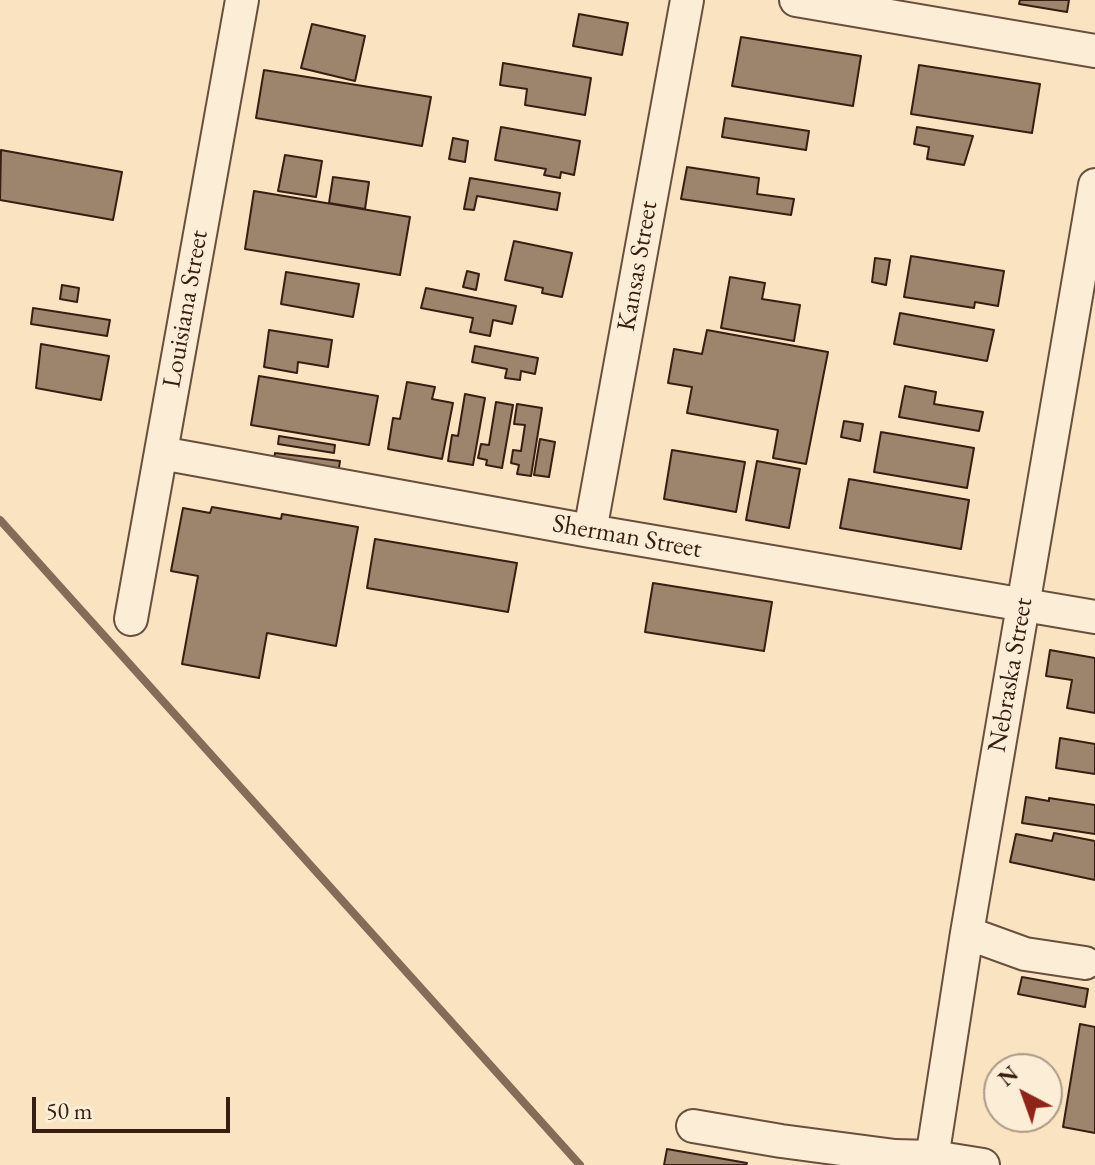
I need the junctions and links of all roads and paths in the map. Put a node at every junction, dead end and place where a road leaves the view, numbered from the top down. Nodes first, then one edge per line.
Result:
1 (242, 0) edge
2 (687, 0) edge
3 (796, 0) edge
4 (1095, 51) edge
5 (1095, 185) edge
6 (161, 453) junction
7 (590, 531) junction
8 (1023, 605) junction
9 (1095, 617) edge
10 (131, 619) dead end
11 (967, 933) junction
12 (1085, 963) dead end
13 (693, 1126) dead end
14 (932, 1161) edge
15 (983, 1165) edge

1 - 6 street, Louisiana Street
2 - 7 street, Kansas Street
3 - 4 street
5 - 8 street, Nebraska Street
6 - 7 street, Sherman Street
6 - 10 street, Louisiana Street
7 - 8 street, Sherman Street
8 - 9 street, Sherman Street
8 - 11 street, Nebraska Street
11 - 12 street
11 - 14 street, Nebraska Street
13 - 14 street
14 - 15 street

